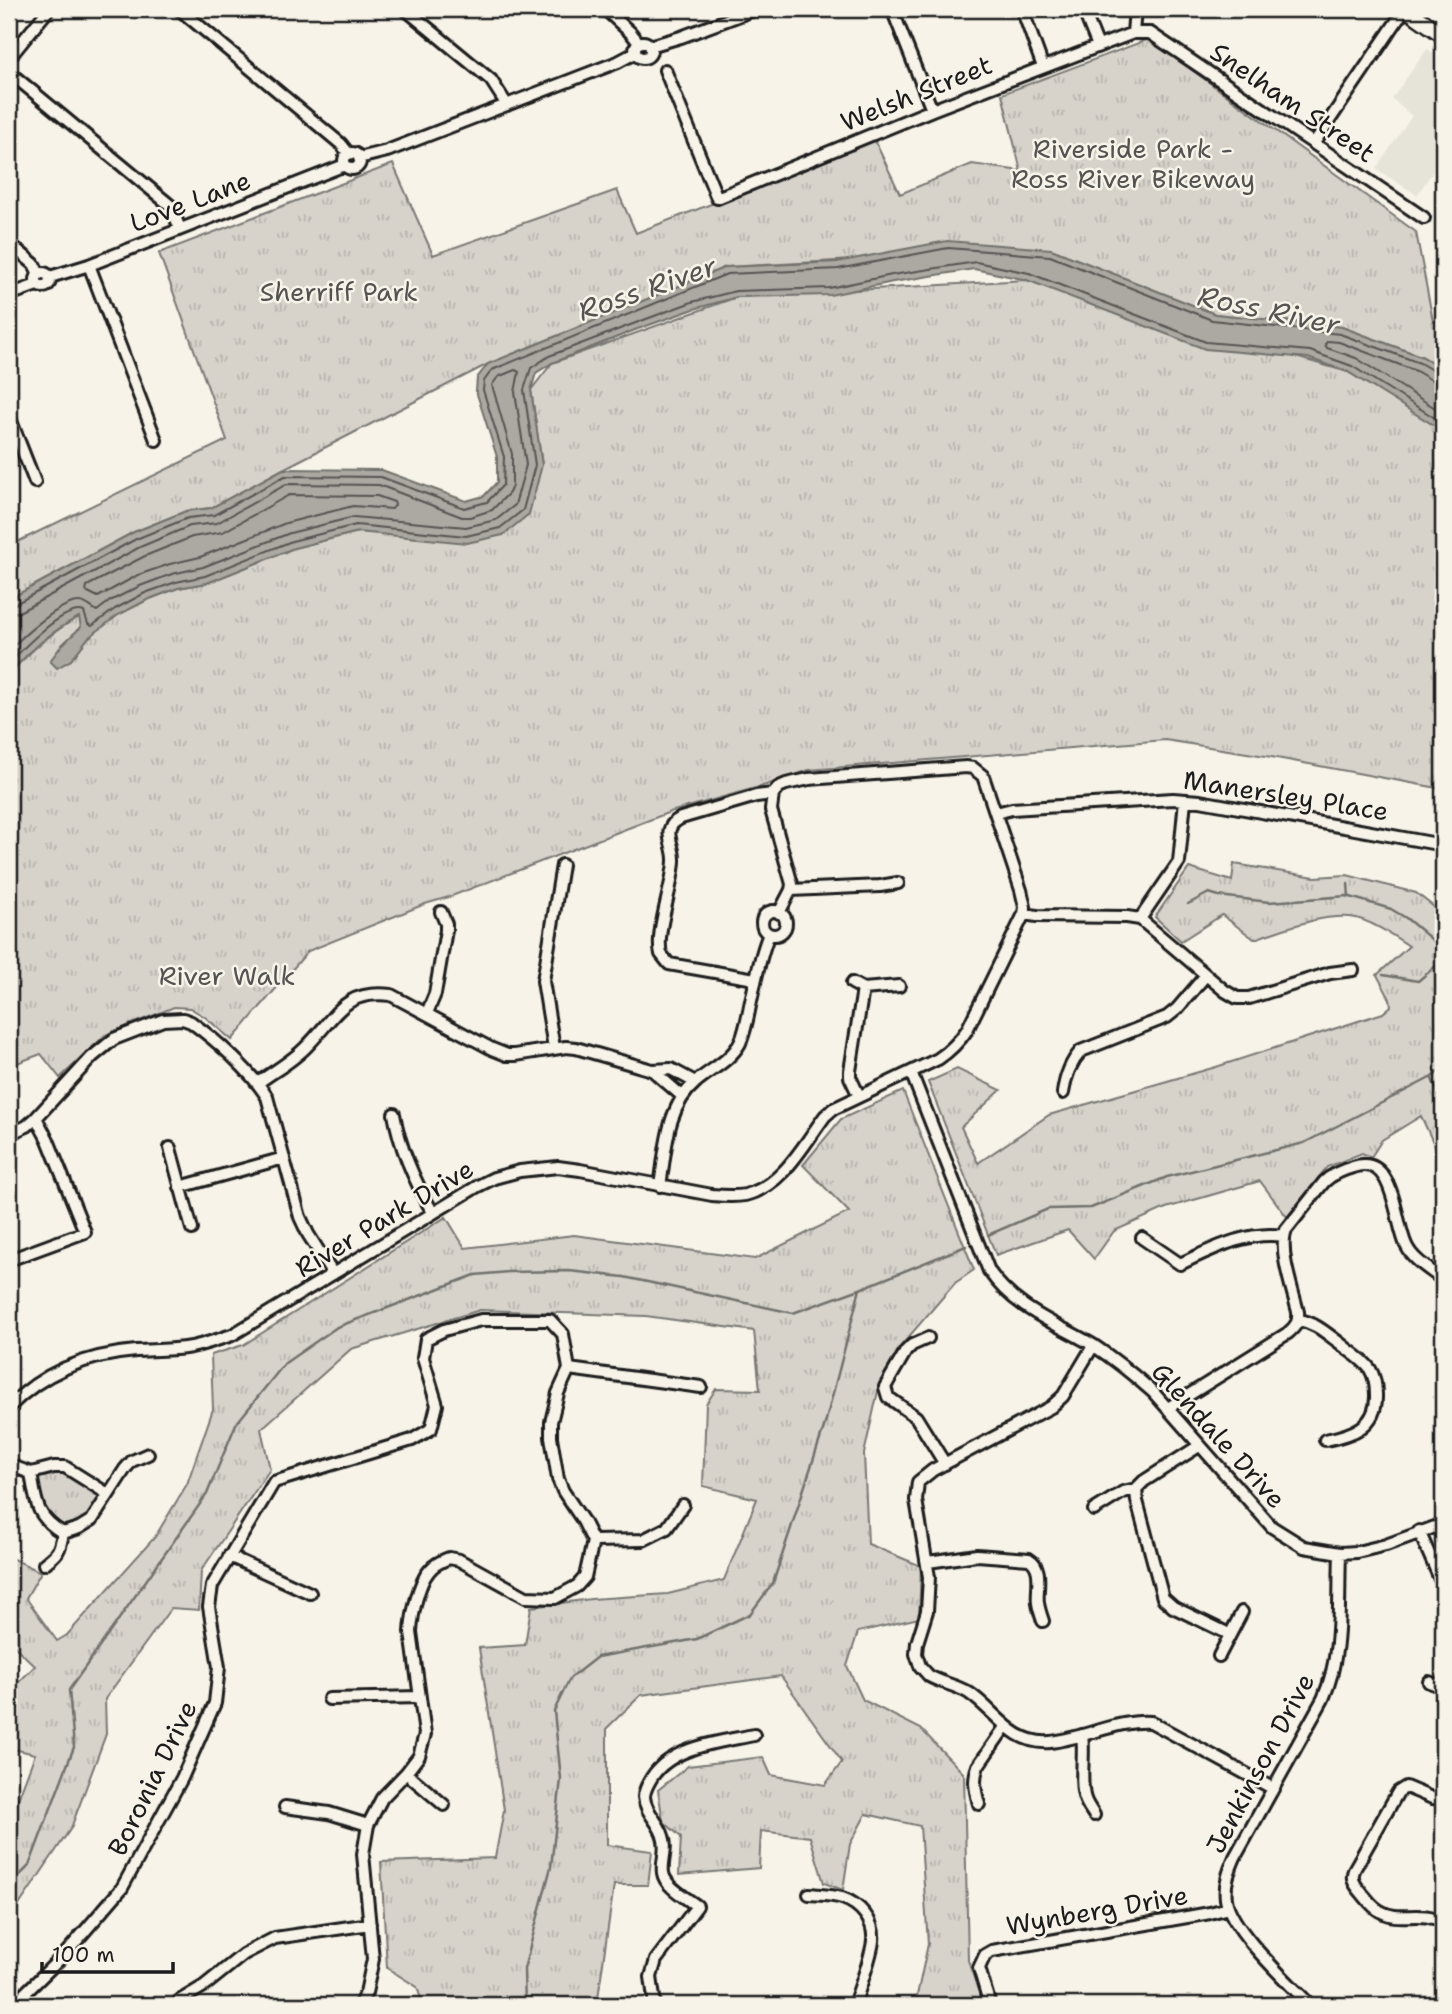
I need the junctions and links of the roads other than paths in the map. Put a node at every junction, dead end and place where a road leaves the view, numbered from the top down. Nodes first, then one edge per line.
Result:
1 (49, 9) edge
2 (178, 9) edge
3 (405, 9) edge
4 (605, 9) edge
5 (756, 9) edge
6 (892, 9) edge
7 (1022, 9) edge
8 (1083, 9) edge
9 (1135, 9) edge
10 (1405, 9) edge
11 (1434, 9) edge
12 (1443, 15) edge
13 (1132, 33) junction
14 (1443, 35) edge
15 (1098, 46) junction
16 (641, 47) junction
17 (9, 58) edge
18 (1043, 67) junction
19 (665, 70) dead end
20 (9, 72) edge
21 (507, 105) junction
22 (932, 110) junction
23 (1314, 143) junction
24 (351, 159) junction
25 (1424, 218) dead end
26 (180, 229) junction
27 (9, 243) edge
28 (89, 265) junction
29 (42, 279) junction
30 (9, 295) edge
31 (9, 416) edge
32 (156, 440) dead end
33 (35, 482) dead end
34 (772, 794) junction
35 (1185, 800) junction
36 (996, 813) junction
37 (1443, 845) edge
38 (562, 865) dead end
39 (898, 883) dead end
40 (791, 890) junction
41 (441, 912) dead end
42 (1024, 914) junction
43 (1139, 919) junction
44 (1353, 970) dead end
45 (1206, 975) junction
46 (755, 979) junction
47 (899, 986) dead end
48 (427, 1013) junction
49 (554, 1048) junction
50 (652, 1070) junction
51 (911, 1072) junction
52 (695, 1082) junction
53 (258, 1083) junction
54 (1063, 1093) dead end
55 (682, 1096) junction
56 (859, 1097) junction
57 (394, 1114) dead end
58 (36, 1118) junction
59 (9, 1134) edge
60 (170, 1148) dead end
61 (284, 1158) junction
62 (660, 1186) junction
63 (180, 1187) junction
64 (433, 1213) junction
65 (192, 1229) dead end
66 (1284, 1236) junction
67 (1142, 1238) dead end
68 (9, 1260) edge
69 (333, 1274) junction
70 (1443, 1280) edge
71 (1299, 1320) junction
72 (928, 1338) dead end
73 (1093, 1346) junction
74 (569, 1369) junction
75 (701, 1387) dead end
76 (9, 1407) edge
77 (1168, 1408) junction
78 (1325, 1440) dead end
79 (1199, 1446) junction
80 (148, 1454) dead end
81 (945, 1464) junction
82 (9, 1465) edge
83 (31, 1473) junction
84 (1136, 1489) junction
85 (108, 1494) junction
86 (683, 1505) dead end
87 (1094, 1510) dead end
88 (1443, 1524) edge
89 (1419, 1531) junction
90 (63, 1533) junction
91 (593, 1541) junction
92 (1340, 1553) junction
93 (229, 1556) junction
94 (928, 1562) junction
95 (44, 1564) dead end
96 (1443, 1586) edge
97 (310, 1592) dead end
98 (1242, 1612) dead end
99 (1043, 1621) dead end
100 (1229, 1634) junction
101 (1219, 1656) dead end
102 (1429, 1682) dead end
103 (1443, 1687) edge
104 (419, 1697) junction
105 (329, 1699) dead end
106 (1005, 1727) junction
107 (754, 1735) dead end
108 (1082, 1735) junction
109 (406, 1773) junction
110 (1274, 1789) junction
111 (1443, 1799) edge
112 (979, 1804) dead end
113 (444, 1805) dead end
114 (285, 1807) dead end
115 (1094, 1815) dead end
116 (368, 1825) junction
117 (809, 1894) dead end
118 (1228, 1908) junction
119 (1443, 1922) edge
120 (370, 1924) junction
121 (24, 2001) edge
122 (179, 2001) dead end
123 (9, 2005) edge
124 (359, 2005) edge
125 (655, 2005) edge
126 (854, 2005) edge
127 (990, 2005) edge
128 (1310, 2005) edge

1 - 17 street
2 - 24 street
3 - 21 street
4 - 16 street
5 - 16 street, Love Lane
6 - 22 street
7 - 18 street
8 - 15 street
9 - 13 street
10 - 14 main road
10 - 23 street
11 - 12 main road
13 - 15 street, Welsh Street
13 - 23 street, Snelham Street
15 - 18 street, Welsh Street
16 - 21 street, Love Lane
18 - 22 street, Welsh Street
19 - 22 street, Welsh Street
20 - 26 street
21 - 24 street, Love Lane
23 - 25 street, Snelham Street
24 - 26 street, Love Lane
26 - 28 street, Love Lane
27 - 29 street
28 - 29 street, Love Lane
28 - 32 street
29 - 30 street, Love Lane
31 - 33 street
34 - 36 street
34 - 40 street
34 - 46 street
35 - 36 street, Manersley Place
35 - 37 street, Manersley Place
35 - 43 street
36 - 42 street
38 - 49 street
39 - 40 street
40 - 46 street
41 - 48 street
42 - 43 street
42 - 51 street, River Park Drive
43 - 45 street
44 - 45 street
45 - 54 street
46 - 52 street
47 - 56 street
48 - 49 street
48 - 53 street
49 - 50 street
50 - 52 street
50 - 55 street
51 - 56 street, River Park Drive
51 - 73 street, Glendale Drive
52 - 55 street
53 - 58 street
53 - 61 street
55 - 62 street
56 - 62 street, River Park Drive
57 - 64 street
58 - 59 street
58 - 68 street
60 - 63 street
61 - 63 street
61 - 69 street
62 - 64 street, River Park Drive
63 - 65 street
64 - 69 street, River Park Drive
66 - 67 street
66 - 70 street
66 - 71 street
69 - 76 street, River Park Drive
71 - 77 street
71 - 78 street
72 - 81 street
73 - 77 street, Glendale Drive
73 - 81 street
74 - 75 street
74 - 91 street
74 - 93 street, Boronia Drive
77 - 79 street, Glendale Drive
79 - 84 street
79 - 92 street, Glendale Drive
80 - 85 street
81 - 94 street
82 - 83 street
83 - 85 street
83 - 90 street
84 - 87 street
84 - 100 street
85 - 90 street
86 - 91 street
88 - 89 street, Glendale Drive
89 - 92 street, Glendale Drive
89 - 96 street
90 - 95 street
91 - 104 street
92 - 110 street, Jenkinson Drive
93 - 97 street
93 - 121 street, Boronia Drive
94 - 99 street
94 - 106 street
98 - 100 street
100 - 101 street
102 - 103 street
104 - 105 street
104 - 109 street
106 - 108 street
106 - 112 street
107 - 125 street
108 - 110 street
108 - 115 street
109 - 113 street
109 - 116 street
110 - 118 street, Jenkinson Drive
111 - 119 street
114 - 116 street
116 - 120 street
117 - 126 street
118 - 127 street, Wynberg Drive
118 - 128 street
120 - 122 street
120 - 124 street
121 - 123 street, Boronia Drive

